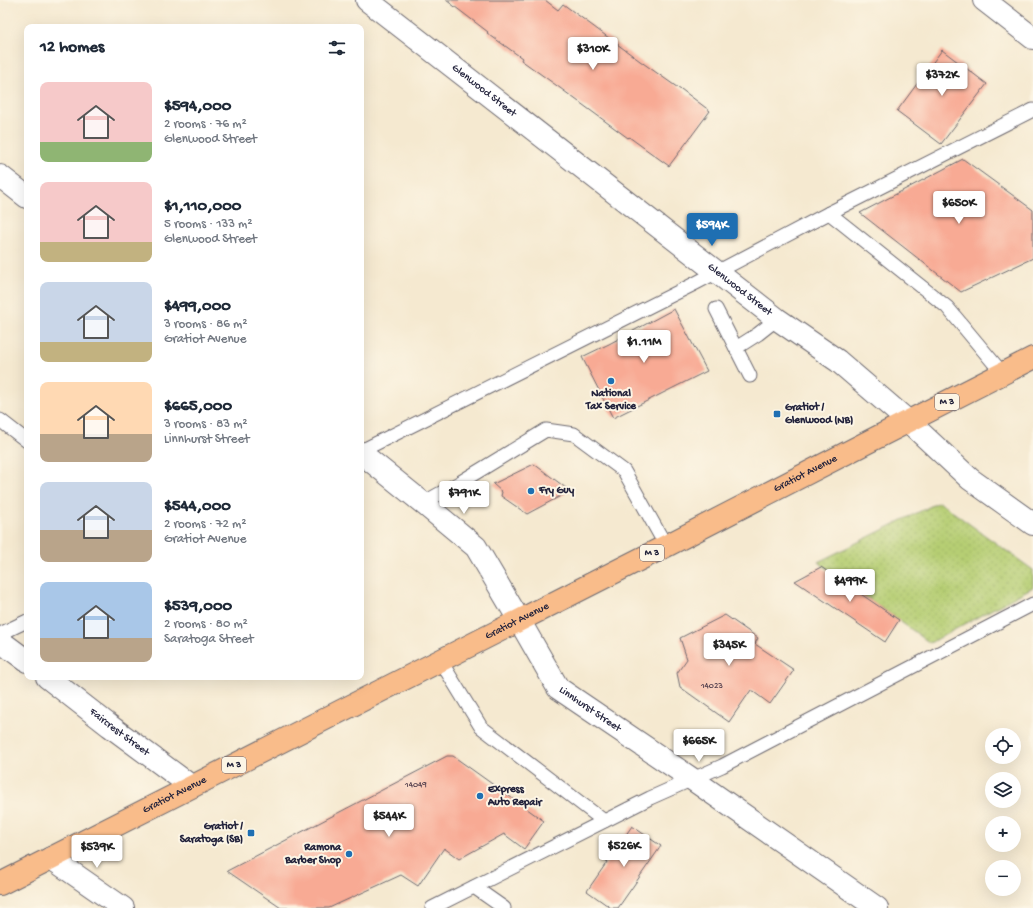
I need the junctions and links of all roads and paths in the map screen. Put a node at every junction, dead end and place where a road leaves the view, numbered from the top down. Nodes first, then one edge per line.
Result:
1 (368, 0) edge
2 (984, 0) edge
3 (1033, 38) edge
4 (1033, 110) edge
5 (0, 176) edge
6 (24, 195) edge
7 (829, 213) junction
8 (717, 272) junction
9 (716, 309) dead end
10 (777, 319) junction
11 (736, 348) junction
12 (1030, 363) edge
13 (1003, 374) junction
14 (750, 376) dead end
15 (0, 420) edge
16 (909, 422) junction
17 (24, 439) edge
18 (364, 450) edge
19 (364, 454) edge
20 (423, 503) junction
21 (1033, 524) edge
22 (666, 546) junction
23 (1033, 604) edge
24 (519, 620) junction
25 (24, 622) edge
26 (0, 634) edge
27 (0, 641) edge
28 (24, 660) edge
29 (440, 660) junction
30 (51, 680) edge
31 (692, 779) junction
32 (191, 786) junction
33 (604, 821) junction
34 (51, 858) junction
35 (0, 884) edge
36 (474, 887) junction
37 (123, 908) edge
38 (432, 908) edge
39 (504, 908) edge
40 (877, 908) edge

1 - 8 street, Glenwood Street
2 - 3 street
4 - 7 lane
5 - 6 street
7 - 8 lane
7 - 13 lane
8 - 10 street, Glenwood Street
8 - 18 lane
9 - 11 lane
10 - 11 lane
10 - 16 street, Glenwood Street
11 - 14 lane
12 - 13 main road, Gratiot Avenue / M 3
13 - 16 main road, Gratiot Avenue / M 3
15 - 17 lane
16 - 21 street, Glenwood Street
16 - 22 main road, Gratiot Avenue / M 3
19 - 20 street, Linnhurst Street
20 - 22 lane
20 - 24 street, Linnhurst Street
22 - 24 main road, Gratiot Avenue / M 3
23 - 31 lane
24 - 29 main road, Gratiot Avenue / M 3
24 - 31 street, Linnhurst Street
25 - 26 lane
27 - 28 street
29 - 32 main road, Gratiot Avenue / M 3
29 - 33 lane
30 - 32 street, Faircrest Street
31 - 33 lane
31 - 40 street, Linnhurst Street
32 - 34 main road, Gratiot Avenue / M 3
33 - 36 lane
34 - 35 main road, Gratiot Avenue / M 3
34 - 37 street
36 - 38 lane
36 - 39 lane

